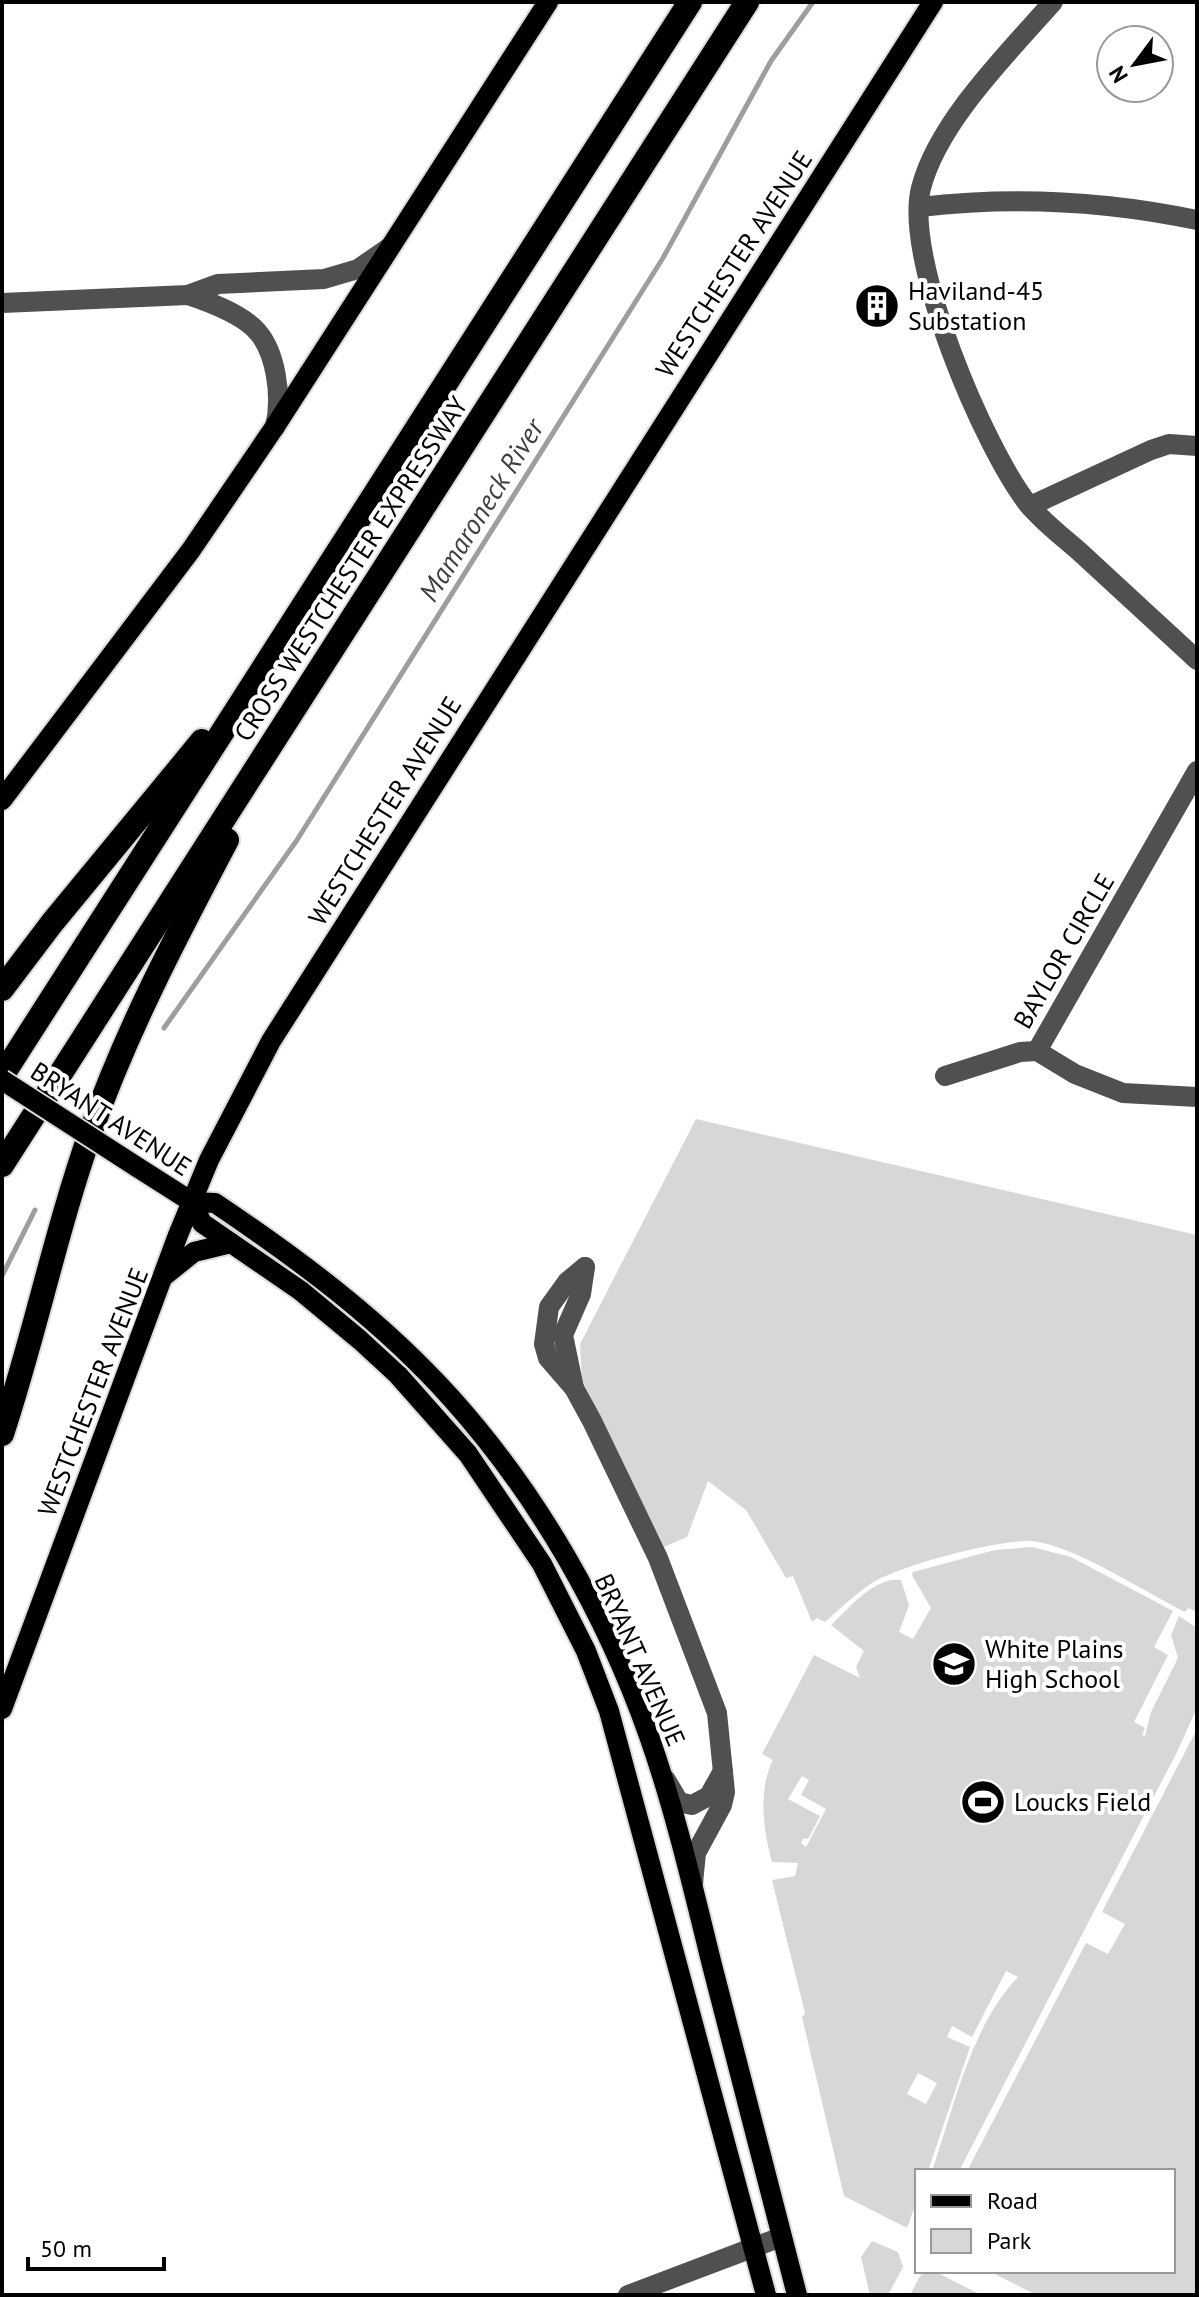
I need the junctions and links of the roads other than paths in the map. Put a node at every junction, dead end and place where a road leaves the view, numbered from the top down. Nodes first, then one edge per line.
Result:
1 (548, 2) edge
2 (690, 2) edge
3 (747, 2) edge
4 (933, 2) edge
5 (1053, 2) edge
6 (920, 207) junction
7 (1197, 220) edge
8 (390, 247) junction
9 (188, 295) junction
10 (2, 303) edge
11 (274, 428) junction
12 (1197, 446) edge
13 (1030, 506) junction
14 (269, 659) junction
15 (1197, 660) edge
16 (304, 694) junction
17 (1197, 771) edge
18 (2, 800) edge
19 (2, 989) edge
20 (1037, 1051) junction
21 (945, 1076) dead end
22 (2, 1078) edge
23 (1197, 1097) edge
24 (2, 1165) edge
25 (192, 1202) junction
26 (231, 1243) junction
27 (164, 1276) junction
28 (574, 1388) junction
29 (2, 1434) edge
30 (2, 1709) edge
31 (659, 1768) junction
32 (723, 1771) junction
33 (693, 1889) junction
34 (781, 2237) junction
35 (753, 2247) junction
36 (628, 2295) edge
37 (766, 2295) edge
38 (797, 2295) edge

1 - 8 main road
2 - 14 highway, CROSS WESTCHESTER EXPRESSWAY
3 - 16 highway, CROSS WESTCHESTER EXPRESSWAY
4 - 25 main road, WESTCHESTER AVENUE
5 - 6 street
6 - 7 street
6 - 13 street
8 - 9 street
8 - 11 main road
9 - 10 street
9 - 11 street
11 - 18 main road
12 - 13 street
13 - 15 street
14 - 19 highway
14 - 22 highway, CROSS WESTCHESTER EXPRESSWAY
16 - 24 highway, CROSS WESTCHESTER EXPRESSWAY
16 - 29 highway
17 - 20 street, BAYLOR CIRCLE
20 - 21 street
20 - 23 street, BAYLOR CIRCLE
22 - 25 main road, BRYANT AVENUE, bridge
25 - 26 main road, BRYANT AVENUE
25 - 27 main road, WESTCHESTER AVENUE
25 - 31 main road, BRYANT AVENUE
26 - 27 main road
26 - 35 main road, BRYANT AVENUE
27 - 30 main road, WESTCHESTER AVENUE
28 - 28 street
28 - 32 street
31 - 32 street
31 - 33 main road, BRYANT AVENUE
32 - 33 street
33 - 34 main road, BRYANT AVENUE
34 - 35 street
34 - 38 main road, BRYANT AVENUE
35 - 36 street
35 - 37 main road, BRYANT AVENUE

